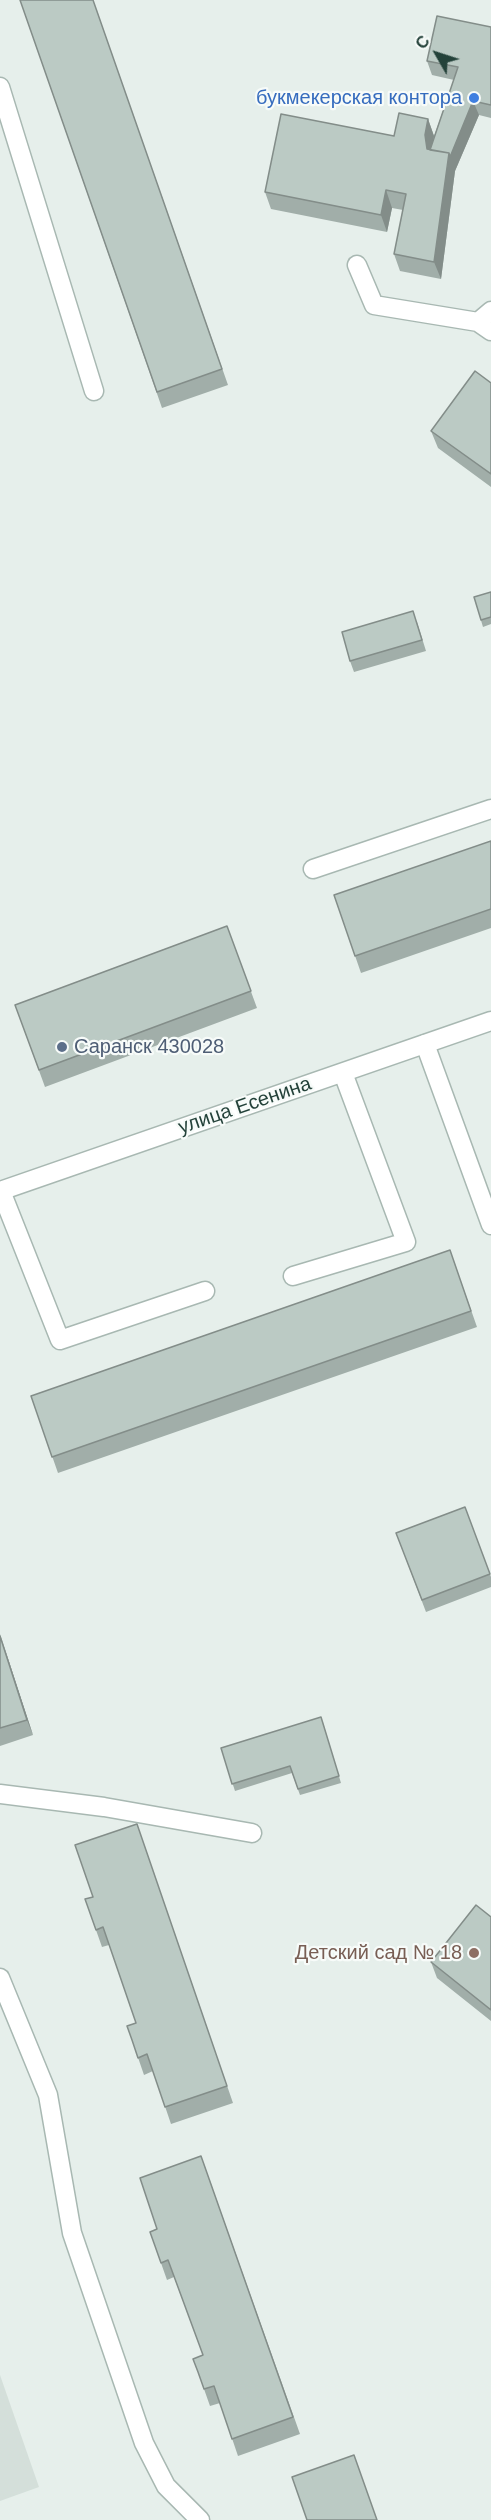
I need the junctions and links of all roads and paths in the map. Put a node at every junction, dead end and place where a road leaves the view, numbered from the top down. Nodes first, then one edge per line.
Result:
1 (0, 87) edge
2 (357, 265) dead end
3 (487, 321) edge
4 (94, 390) dead end
5 (491, 810) edge
6 (313, 869) dead end
7 (491, 1021) edge
8 (425, 1044) junction
9 (343, 1072) junction
10 (0, 1191) edge
11 (491, 1225) edge
12 (292, 1276) dead end
13 (205, 1291) dead end
14 (0, 1794) edge
15 (252, 1833) dead end
16 (0, 1978) edge
17 (200, 2520) edge

1 - 4 street
2 - 3 street
5 - 6 street
7 - 8 street, улица Есенина
8 - 9 street, улица Есенина
8 - 11 street
9 - 10 street, улица Есенина
9 - 12 street
10 - 13 street
14 - 15 street
16 - 17 street

